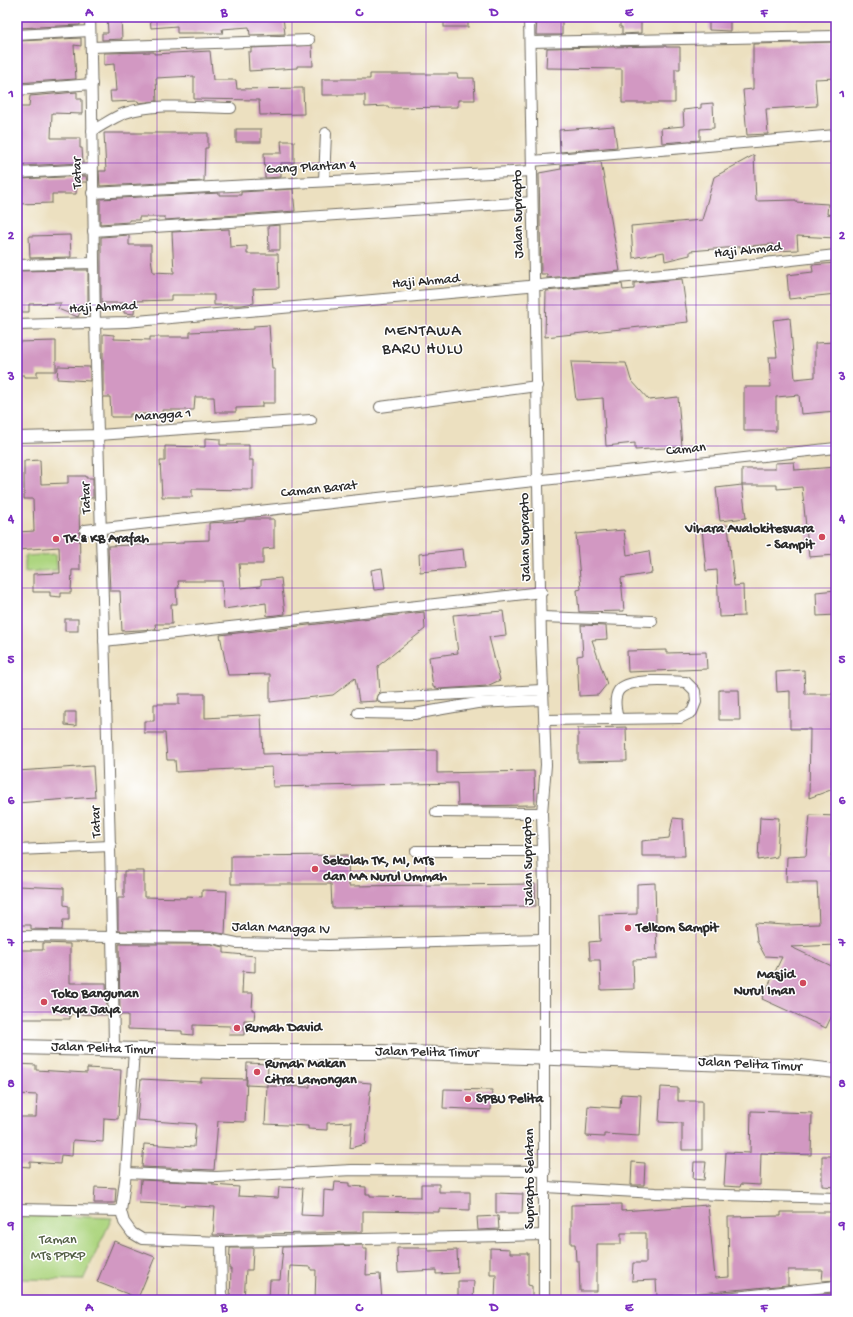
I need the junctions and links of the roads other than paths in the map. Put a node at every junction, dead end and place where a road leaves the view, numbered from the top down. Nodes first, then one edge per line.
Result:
1 (90, 17) edge
2 (529, 17) edge
3 (90, 31) junction
4 (17, 35) edge
5 (836, 36) edge
6 (309, 40) dead end
7 (530, 42) junction
8 (91, 47) junction
9 (92, 84) junction
10 (17, 90) edge
11 (231, 108) dead end
12 (92, 131) junction
13 (326, 133) dead end
14 (836, 135) edge
15 (532, 166) junction
16 (92, 169) junction
17 (17, 174) edge
18 (324, 181) junction
19 (92, 193) junction
20 (532, 202) junction
21 (93, 231) junction
22 (836, 255) edge
23 (94, 263) junction
24 (17, 265) edge
25 (535, 286) junction
26 (95, 324) junction
27 (17, 326) edge
28 (537, 386) junction
29 (380, 406) dead end
30 (311, 420) dead end
31 (99, 434) junction
32 (17, 437) edge
33 (836, 448) edge
34 (539, 480) junction
35 (102, 529) junction
36 (85, 530) dead end
37 (542, 592) junction
38 (542, 617) junction
39 (652, 621) dead end
40 (104, 641) junction
41 (543, 695) junction
42 (383, 698) dead end
43 (358, 713) dead end
44 (618, 719) junction
45 (545, 720) junction
46 (436, 812) dead end
47 (542, 813) junction
48 (111, 846) junction
49 (17, 850) edge
50 (416, 851) dead end
51 (543, 851) junction
52 (17, 936) edge
53 (113, 937) junction
54 (543, 939) junction
55 (17, 1047) edge
56 (114, 1049) junction
57 (134, 1050) junction
58 (544, 1057) junction
59 (836, 1071) edge
60 (545, 1171) junction
61 (126, 1173) junction
62 (545, 1187) junction
63 (836, 1198) edge
64 (17, 1209) edge
65 (122, 1211) junction
66 (544, 1234) junction
67 (221, 1242) junction
68 (836, 1286) edge
69 (222, 1300) edge
70 (544, 1300) edge
71 (707, 1300) edge

1 - 3 street, Tatar
2 - 7 street, Jalan Suprapto
3 - 4 street
3 - 8 street, Tatar
5 - 7 street
6 - 8 street
7 - 15 street, Jalan Suprapto
8 - 9 street, Tatar
9 - 10 street
9 - 12 street, Tatar
11 - 12 street
12 - 16 street, Tatar
13 - 18 street
14 - 15 street, Gang Plantan 4
15 - 18 street, Gang Plantan 4
15 - 20 street, Jalan Suprapto
16 - 17 street
16 - 19 street, Tatar
18 - 19 street, Gang Plantan 4
19 - 21 street, Tatar
20 - 21 street
20 - 25 street, Jalan Suprapto
21 - 23 street, Tatar
22 - 25 street, Haji Ahmad
23 - 24 street
23 - 26 street, Tatar
25 - 26 street, Haji Ahmad
25 - 28 street, Jalan Suprapto
26 - 27 street, Haji Ahmad
26 - 31 street, Tatar
28 - 29 street
28 - 34 street, Jalan Suprapto
30 - 31 street, Mangga 1
31 - 32 street, Mangga 1
31 - 35 street, Tatar
33 - 34 street, Caman
34 - 35 street, Caman Barat
34 - 37 street, Jalan Suprapto
35 - 36 street, Caman Barat
35 - 40 street, Tatar
37 - 38 street, Jalan Suprapto
37 - 40 street
38 - 39 street
38 - 41 street, Jalan Suprapto
40 - 48 street, Tatar
41 - 42 street
41 - 43 street
41 - 45 street, Jalan Suprapto
44 - 44 street
44 - 45 street
45 - 47 street, Jalan Suprapto
46 - 47 street
47 - 51 street, Jalan Suprapto
48 - 49 street
48 - 53 street, Tatar
50 - 51 street
51 - 54 street, Jalan Suprapto
52 - 53 street, Jalan Mangga IV
53 - 54 street, Jalan Mangga IV
53 - 56 street, Tatar
54 - 58 street, Jalan Suprapto
55 - 56 street, Jalan Pelita Timur
56 - 57 street, Jalan Pelita Timur
57 - 58 street, Jalan Pelita Timur
57 - 61 street
58 - 59 street, Jalan Pelita Timur
58 - 60 street, Suprapto Selatan
60 - 61 street
60 - 62 street, Suprapto Selatan
61 - 65 street
62 - 63 street
62 - 66 street, Suprapto Selatan
64 - 65 street
65 - 67 street
66 - 67 street
66 - 70 street, Suprapto Selatan
67 - 69 street
68 - 71 street

